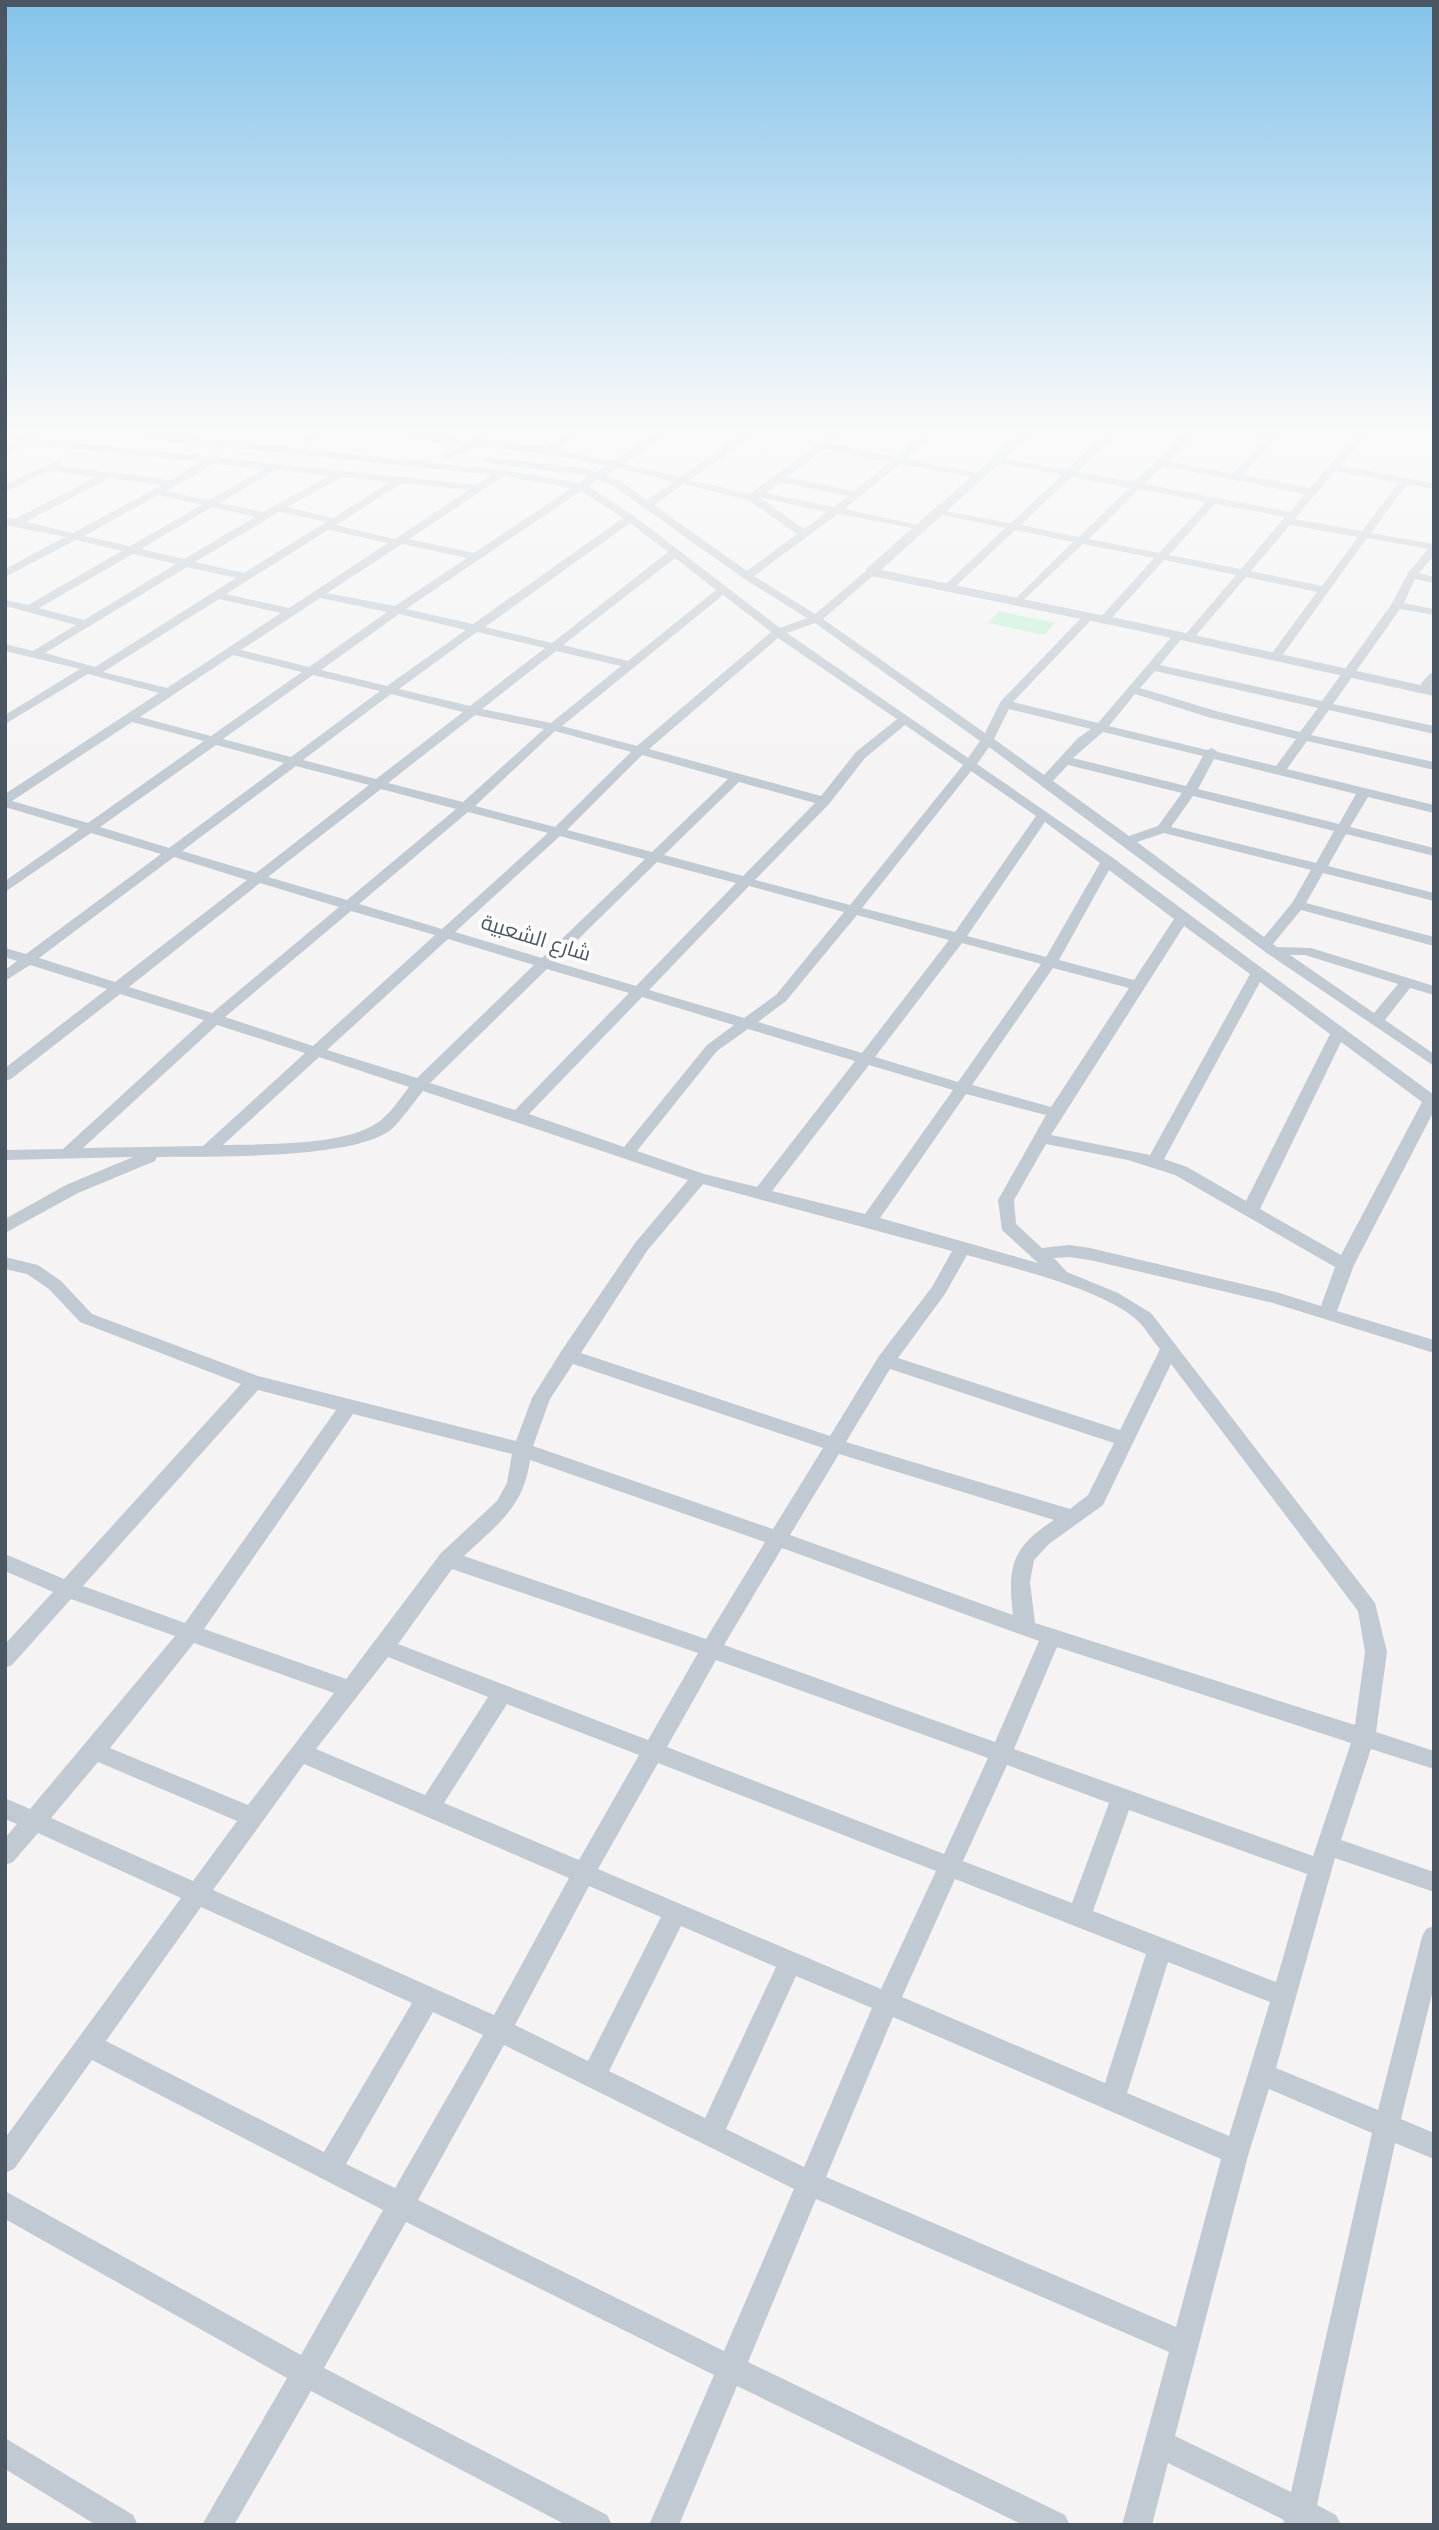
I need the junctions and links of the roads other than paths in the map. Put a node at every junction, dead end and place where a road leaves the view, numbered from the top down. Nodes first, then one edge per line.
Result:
1 (52, 548) edge
2 (123, 548) edge
3 (135, 548) edge
4 (212, 548) edge
5 (291, 548) edge
6 (387, 548) edge
7 (433, 548) edge
8 (491, 548) edge
9 (588, 548) edge
10 (670, 548) edge
11 (707, 548) edge
12 (785, 548) edge
13 (897, 548) edge
14 (991, 548) edge
15 (1076, 548) edge
16 (1123, 548) edge
17 (1169, 548) edge
18 (1264, 548) edge
19 (1355, 548) edge
20 (1434, 548) edge
21 (132, 550) junction
22 (675, 552) junction
23 (1162, 556) junction
24 (478, 557) junction
25 (188, 562) junction
26 (7, 571) edge
27 (871, 572) junction
28 (1243, 573) junction
29 (1412, 575) junction
30 (747, 576) junction
31 (244, 577) junction
32 (1434, 580) edge
33 (948, 588) junction
34 (724, 589) junction
35 (1326, 590) junction
36 (316, 594) junction
37 (216, 595) junction
38 (5, 603) edge
39 (1018, 603) junction
40 (1398, 605) junction
41 (30, 609) junction
42 (397, 610) junction
43 (290, 612) junction
44 (1434, 612) edge
45 (1097, 618) junction
46 (816, 619) junction
47 (88, 624) junction
48 (475, 628) junction
49 (778, 632) junction
50 (1183, 637) junction
51 (5, 647) edge
52 (555, 648) junction
53 (230, 652) junction
54 (36, 654) junction
55 (1275, 657) junction
56 (632, 665) junction
57 (1153, 667) junction
58 (92, 670) junction
59 (314, 672) junction
60 (1349, 673) junction
61 (1434, 676) edge
62 (389, 690) junction
63 (1134, 690) junction
64 (1429, 691) edge
65 (168, 692) junction
66 (1005, 704) junction
67 (1325, 704) junction
68 (475, 711) junction
69 (130, 718) junction
70 (5, 719) edge
71 (906, 719) junction
72 (1101, 726) junction
73 (553, 727) junction
74 (1434, 730) edge
75 (1304, 738) junction
76 (216, 740) junction
77 (987, 741) junction
78 (640, 750) junction
79 (1212, 752) junction
80 (1065, 760) junction
81 (294, 761) junction
82 (971, 763) junction
83 (1434, 766) edge
84 (1279, 771) junction
85 (736, 778) junction
86 (1045, 782) junction
87 (382, 784) junction
88 (1190, 792) junction
89 (1364, 793) junction
90 (5, 801) edge
91 (824, 801) junction
92 (467, 806) junction
93 (1434, 808) edge
94 (1044, 815) junction
95 (91, 828) junction
96 (1163, 829) junction
97 (1342, 829) junction
98 (559, 830) junction
99 (1127, 841) junction
100 (171, 852) junction
101 (1434, 852) edge
102 (656, 856) junction
103 (1108, 862) junction
104 (1319, 868) junction
105 (260, 878) junction
106 (747, 880) junction
107 (5, 888) edge
108 (1434, 897) edge
109 (350, 905) junction
110 (1298, 905) junction
111 (853, 909) junction
112 (1182, 918) junction
113 (446, 933) junction
114 (958, 938) junction
115 (1434, 942) edge
116 (1269, 948) junction
117 (5, 952) edge
118 (28, 960) junction
119 (1050, 962) junction
120 (545, 963) junction
121 (1257, 975) junction
122 (5, 977) edge
123 (1406, 984) junction
124 (1140, 986) junction
125 (120, 989) junction
126 (1434, 990) edge
127 (639, 991) junction
128 (214, 1019) junction
129 (1377, 1020) junction
130 (747, 1021) junction
131 (1338, 1033) junction
132 (316, 1052) junction
133 (864, 1058) junction
134 (1434, 1061) edge
135 (5, 1076) edge
136 (420, 1084) junction
137 (963, 1088) junction
138 (1432, 1102) edge
139 (1055, 1113) junction
140 (518, 1116) junction
141 (1041, 1138) junction
142 (162, 1151) junction
143 (207, 1152) junction
144 (627, 1153) junction
145 (67, 1154) junction
146 (5, 1155) edge
147 (1154, 1161) junction
148 (699, 1178) junction
149 (762, 1193) junction
150 (1250, 1211) junction
151 (869, 1221) junction
152 (5, 1227) edge
153 (962, 1247) junction
154 (1040, 1254) junction
155 (5, 1263) edge
156 (1345, 1265) junction
157 (1062, 1276) junction
158 (1327, 1314) junction
159 (1434, 1348) edge
160 (1169, 1349) junction
161 (568, 1355) junction
162 (886, 1361) junction
163 (254, 1382) junction
164 (349, 1405) junction
165 (1125, 1439) junction
166 (834, 1445) junction
167 (522, 1450) junction
168 (1074, 1518) junction
169 (777, 1538) junction
170 (448, 1559) junction
171 (5, 1562) edge
172 (67, 1589) junction
173 (1024, 1628) junction
174 (189, 1634) junction
175 (1051, 1637) junction
176 (384, 1647) junction
177 (711, 1650) junction
178 (5, 1659) edge
179 (348, 1689) junction
180 (502, 1693) junction
181 (1364, 1738) junction
182 (94, 1751) junction
183 (300, 1752) junction
184 (652, 1752) junction
185 (1001, 1754) junction
186 (1434, 1760) edge
187 (1122, 1798) junction
188 (5, 1808) edge
189 (429, 1808) junction
190 (251, 1817) junction
191 (34, 1821) junction
192 (1328, 1845) junction
193 (5, 1855) edge
194 (950, 1866) junction
195 (1320, 1869) junction
196 (583, 1874) junction
197 (1434, 1882) edge
198 (197, 1895) junction
199 (675, 1913) junction
200 (1079, 1916) junction
201 (1434, 1937) edge
202 (1160, 1948) junction
203 (790, 1963) junction
204 (1284, 1996) junction
205 (428, 1998) junction
206 (886, 2005) junction
207 (499, 2030) junction
208 (90, 2046) junction
209 (1262, 2074) junction
210 (594, 2077) junction
211 (1112, 2100) junction
212 (1386, 2127) junction
213 (14, 2132) edge
214 (711, 2134) junction
215 (1434, 2146) edge
216 (1236, 2152) junction
217 (5, 2160) edge
218 (328, 2171) junction
219 (811, 2184) junction
220 (5, 2204) edge
221 (399, 2206) junction
222 (1186, 2344) junction
223 (730, 2369) junction
224 (306, 2373) junction
225 (1158, 2443) junction
226 (5, 2452) edge
227 (1308, 2521) edge
228 (123, 2525) edge
229 (217, 2525) edge
230 (597, 2525) edge
231 (664, 2525) edge
232 (1055, 2525) edge
233 (1137, 2525) edge

1 - 26 street
2 - 21 street
3 - 21 street
4 - 25 street
5 - 31 street
6 - 36 street
7 - 24 street
8 - 24 street
9 - 48 street
10 - 22 street
11 - 30 street
12 - 30 street
13 - 27 street
14 - 33 street
15 - 39 street
16 - 23 street
17 - 23 street
18 - 28 street
19 - 35 street
20 - 29 street
21 - 25 street
21 - 41 street
22 - 34 street
22 - 52 street
23 - 28 street
23 - 45 street
24 - 42 street
25 - 31 street
25 - 47 street
27 - 33 street
27 - 46 street
28 - 35 street
28 - 50 street
29 - 32 street
29 - 40 street
30 - 46 street
31 - 37 street
33 - 39 street
34 - 49 street
34 - 56 street
35 - 55 street
36 - 42 street
36 - 43 street
37 - 43 street
37 - 58 street
38 - 41 street
39 - 45 street
40 - 44 street
40 - 60 street
41 - 47 street
42 - 48 street
42 - 59 street
43 - 53 street
45 - 50 street
45 - 66 street
46 - 49 street
46 - 77 street
47 - 54 street
48 - 52 street
48 - 62 street
49 - 71 street
49 - 78 street
50 - 55 street
50 - 57 street
51 - 54 street
52 - 56 street
52 - 68 street
53 - 59 street
53 - 65 street
54 - 58 street
55 - 60 street
56 - 73 street
57 - 63 street
57 - 67 street
58 - 65 street
58 - 70 street
59 - 62 street
59 - 76 street
60 - 64 street
60 - 67 street
61 - 64 street
62 - 68 street
62 - 81 street
63 - 72 street
63 - 75 street
65 - 69 street
66 - 72 street
66 - 77 street
67 - 74 street
67 - 75 street
68 - 73 street
68 - 87 street
69 - 76 street
69 - 90 street
71 - 82 street
71 - 91 street
72 - 79 street
72 - 80 street
73 - 78 street
73 - 92 street
75 - 83 street
75 - 84 street
76 - 81 street
76 - 95 street
77 - 82 street
77 - 86 street
78 - 85 street
78 - 98 street
79 - 84 street
79 - 88 street
80 - 86 street
80 - 88 street
81 - 87 street
81 - 100 street
82 - 94 street
82 - 111 street
84 - 89 street
85 - 91 street
85 - 102 street
86 - 99 street
87 - 92 street
87 - 105 street
88 - 96 street
88 - 97 street
89 - 93 street
89 - 97 street
90 - 95 street, شارع الشعبية
91 - 106 street
92 - 98 street
92 - 109 street
94 - 103 street
94 - 114 street
95 - 100 street, شارع الشعبية
95 - 107 street
96 - 99 street
96 - 104 street
97 - 101 street
97 - 104 street
98 - 102 street
98 - 113 street
99 - 116 street
100 - 105 street, شارع الشعبية
100 - 118 street
102 - 106 street
102 - 120 street
103 - 112 street
103 - 119 street
104 - 108 street
104 - 110 street
105 - 109 street, شارع الشعبية
105 - 125 street
106 - 111 street
106 - 127 street
109 - 113 street, شارع الشعبية
109 - 128 street
110 - 115 street
110 - 116 street
111 - 114 street
111 - 130 street
112 - 121 street
112 - 124 street
113 - 120 street, شارع الشعبية
113 - 132 street
114 - 119 street
114 - 133 street
116 - 123 street
116 - 129 street
117 - 118 street
118 - 122 street
118 - 125 street
119 - 124 street
119 - 137 street
120 - 127 street, شارع الشعبية
120 - 136 street
121 - 131 street
121 - 147 street
123 - 126 street
123 - 129 street
124 - 139 street
125 - 128 street
125 - 135 street
127 - 130 street, شارع الشعبية
127 - 140 street
128 - 132 street
128 - 145 street
129 - 134 street
130 - 133 street, شارع الشعبية
130 - 144 street
131 - 138 street
131 - 150 street
132 - 136 street
132 - 143 street
133 - 137 street, شارع الشعبية
133 - 149 street
136 - 140 street
136 - 143 street
137 - 139 street, شارع الشعبية
137 - 151 street
138 - 156 street
139 - 141 street
140 - 144 street
141 - 147 street
141 - 154 street
142 - 143 street
142 - 145 street
142 - 152 street
144 - 148 street
145 - 146 street
147 - 150 street
148 - 149 street
148 - 161 street
149 - 151 street
150 - 156 street
151 - 153 street
153 - 157 street
153 - 162 street
154 - 157 street
154 - 158 street
155 - 163 street
156 - 158 street
157 - 160 street
158 - 159 street
160 - 165 street
160 - 181 street
161 - 166 street
161 - 167 street
162 - 165 street
162 - 166 street
163 - 164 street
163 - 172 street
164 - 167 street
164 - 174 street
165 - 168 street
166 - 168 street
166 - 169 street
167 - 169 street
167 - 170 street
168 - 173 street
169 - 173 street
169 - 177 street
170 - 176 street
170 - 177 street
171 - 172 street
172 - 174 street
172 - 178 street
173 - 175 street
174 - 179 street
174 - 182 street
175 - 181 street
175 - 185 street
176 - 179 street
176 - 180 street
177 - 184 street
177 - 185 street
179 - 183 street
180 - 184 street
180 - 189 street
181 - 186 street
181 - 192 street
182 - 190 street
182 - 191 street
183 - 189 street
183 - 190 street
184 - 194 street
184 - 196 street
185 - 187 street
185 - 194 street
187 - 195 street
187 - 200 street
188 - 191 street
189 - 196 street
190 - 198 street
191 - 193 street
191 - 198 street
192 - 195 street
192 - 197 street
194 - 200 street
194 - 206 street
195 - 204 street
196 - 199 street
196 - 207 street
198 - 205 street
198 - 208 street
199 - 203 street
199 - 210 street
200 - 202 street
201 - 212 street
202 - 204 street
202 - 211 street
203 - 206 street
203 - 214 street
204 - 209 street
205 - 207 street
205 - 218 street
206 - 211 street
206 - 219 street
207 - 210 street
207 - 221 street
208 - 213 street
208 - 218 street
209 - 212 street
209 - 216 street
210 - 214 street
211 - 216 street
212 - 215 street
212 - 227 street
213 - 217 street
214 - 219 street
216 - 222 street
218 - 221 street
219 - 222 street
219 - 223 street
220 - 224 street
221 - 223 street
221 - 224 street
222 - 225 street
223 - 231 street
223 - 232 street
224 - 229 street
224 - 230 street
225 - 227 street
225 - 233 street
226 - 228 street

